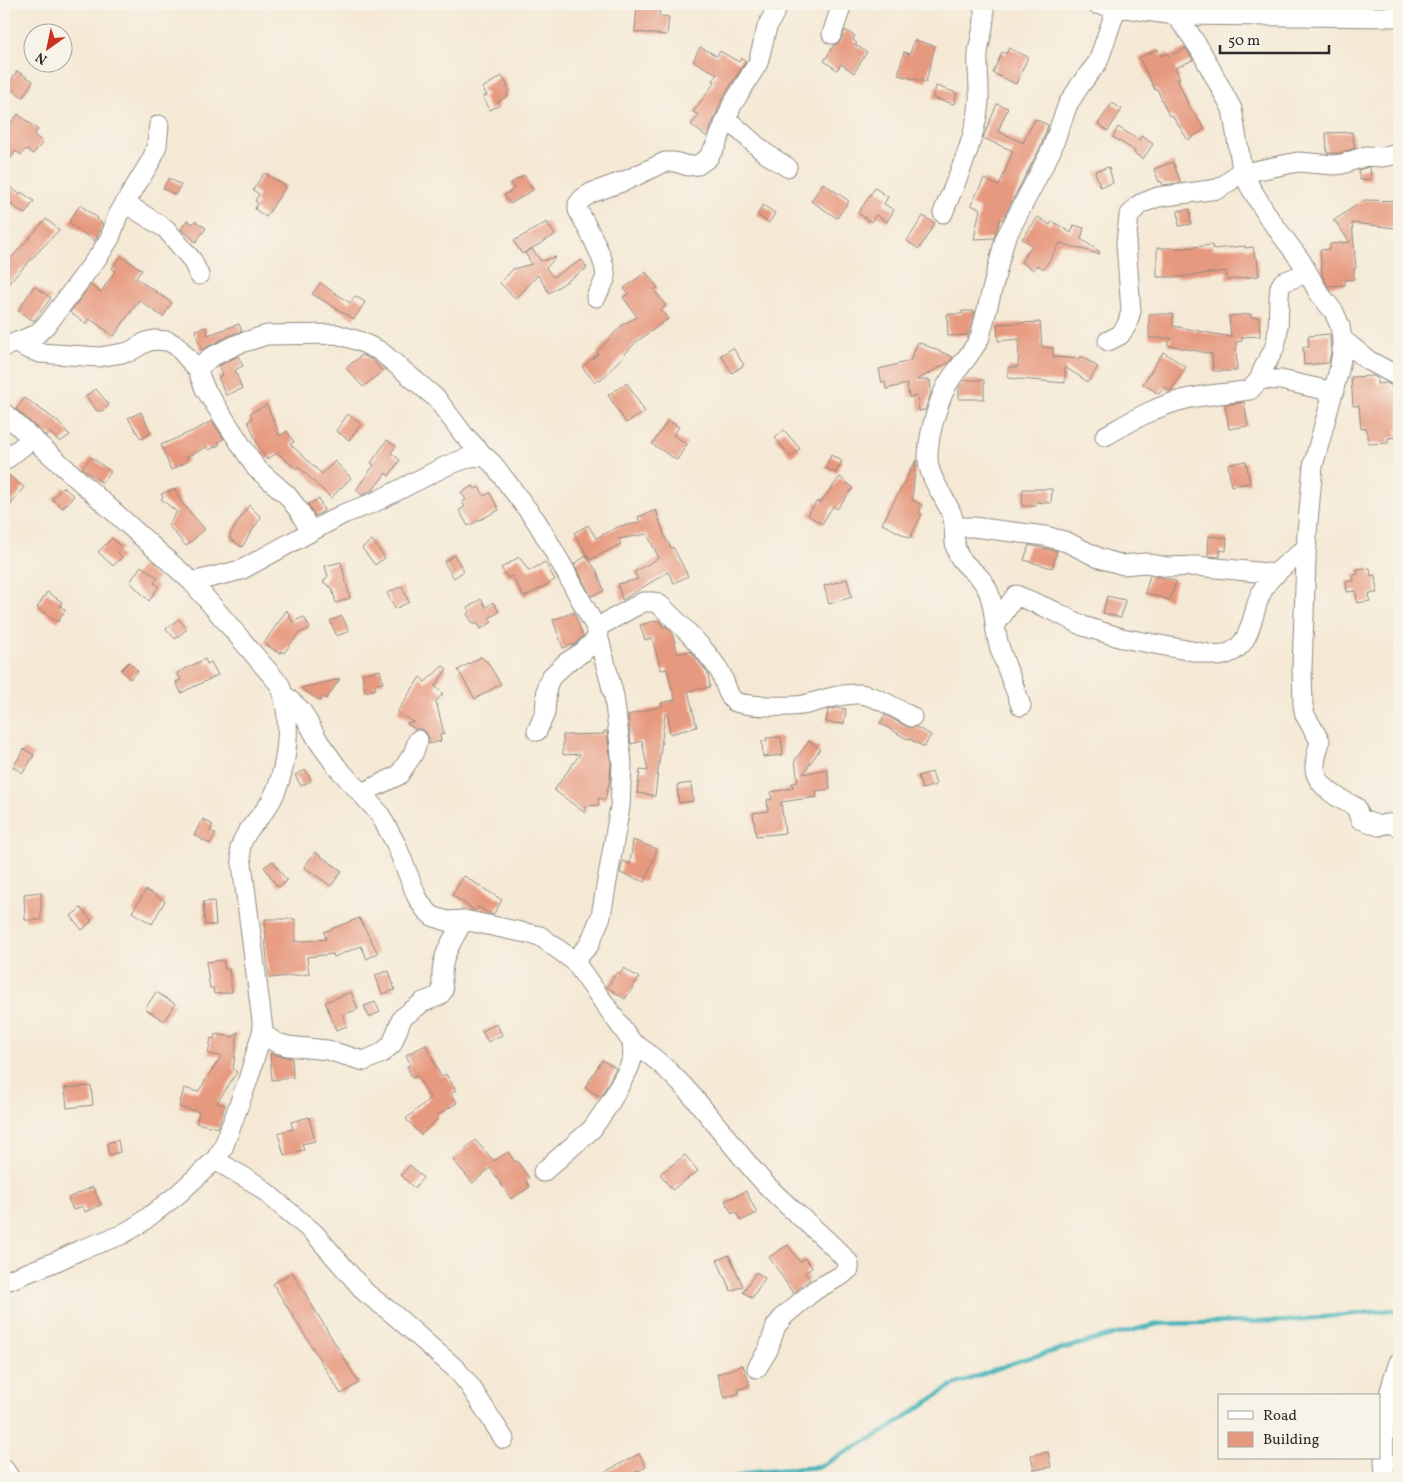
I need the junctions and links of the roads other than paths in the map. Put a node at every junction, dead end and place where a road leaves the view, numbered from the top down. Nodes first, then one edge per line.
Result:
1 (780, 4) edge
2 (842, 4) edge
3 (983, 4) edge
4 (1096, 4) edge
5 (1117, 6) junction
6 (1168, 11) edge
7 (1399, 17) edge
8 (832, 34) dead end
9 (727, 119) junction
10 (159, 125) dead end
11 (1399, 154) edge
12 (787, 167) dead end
13 (1243, 171) junction
14 (125, 203) junction
15 (943, 213) dead end
16 (1308, 272) junction
17 (199, 275) dead end
18 (596, 297) dead end
19 (1342, 340) junction
20 (1108, 341) dead end
21 (10, 344) edge
22 (197, 369) junction
23 (1399, 377) edge
24 (1260, 379) junction
25 (1334, 392) junction
26 (4, 413) edge
27 (1105, 436) dead end
28 (33, 438) junction
29 (483, 455) junction
30 (4, 460) edge
31 (954, 527) junction
32 (310, 531) junction
33 (1307, 548) junction
34 (1276, 574) junction
35 (192, 582) junction
36 (996, 624) junction
37 (597, 632) junction
38 (283, 694) junction
39 (1021, 706) dead end
40 (912, 717) dead end
41 (537, 731) dead end
42 (418, 740) dead end
43 (362, 793) junction
44 (1399, 826) edge
45 (464, 920) junction
46 (574, 962) junction
47 (262, 1034) junction
48 (632, 1042) junction
49 (215, 1160) junction
50 (543, 1172) dead end
51 (4, 1282) edge
52 (1399, 1362) edge
53 (757, 1368) dead end
54 (504, 1439) dead end
55 (4, 1469) edge
56 (10, 1478) edge
57 (1385, 1478) edge

1 - 9 street
2 - 8 street
3 - 15 street
4 - 5 street
5 - 6 street
5 - 31 street
6 - 7 street
6 - 13 street
9 - 12 street
9 - 18 street
10 - 14 street
11 - 13 street
13 - 16 street
13 - 20 street
14 - 17 street
14 - 21 street
16 - 19 street
16 - 24 street
19 - 23 street
19 - 25 street
21 - 22 street
22 - 29 street
22 - 32 street
24 - 25 street
24 - 27 street
25 - 33 street
26 - 28 street
28 - 30 street
28 - 35 street
29 - 32 street
29 - 37 street
31 - 34 street
31 - 36 street
32 - 35 street
33 - 34 street
33 - 44 street
34 - 36 street
35 - 38 street
36 - 39 street
37 - 40 street
37 - 41 street
37 - 46 street
38 - 43 street
38 - 47 street
42 - 43 street
43 - 45 street
45 - 46 street
45 - 47 street
46 - 48 street
47 - 49 street
48 - 50 street
48 - 53 street
49 - 51 street
49 - 54 street
52 - 57 street
55 - 56 street

